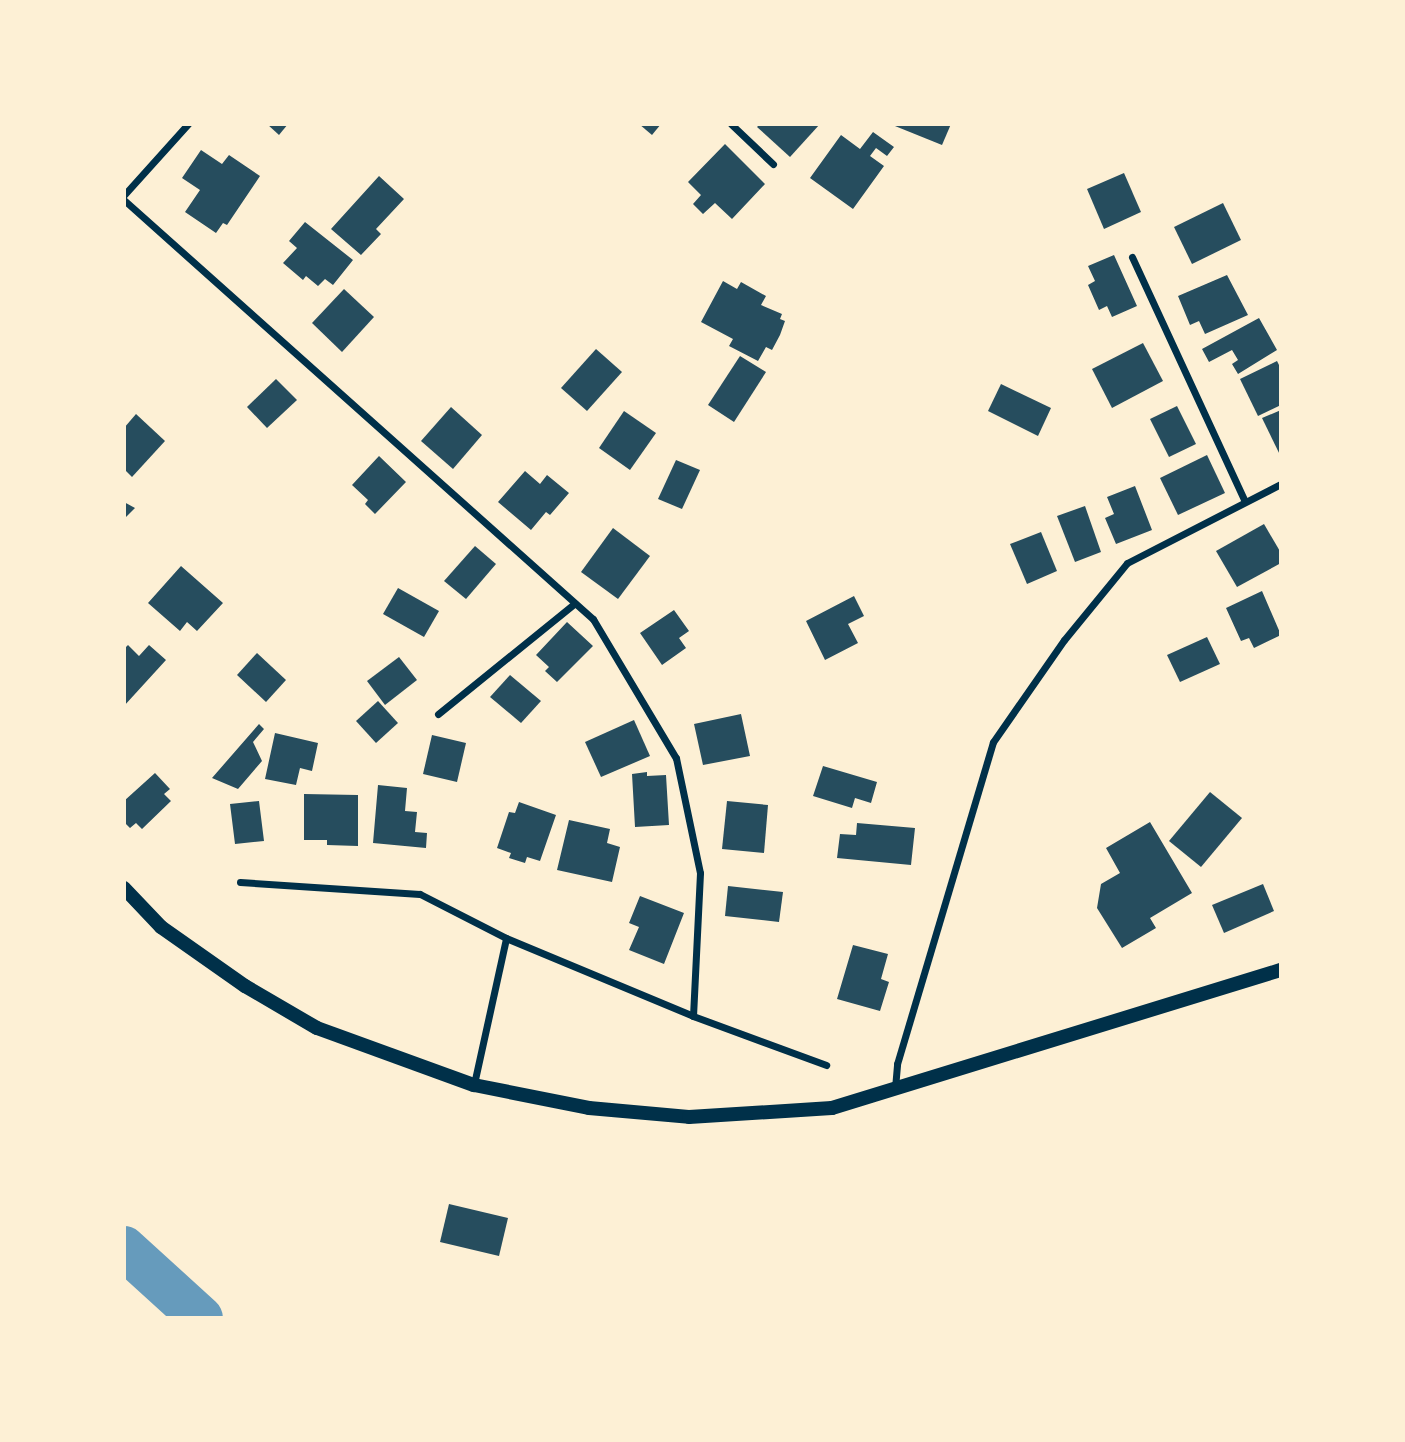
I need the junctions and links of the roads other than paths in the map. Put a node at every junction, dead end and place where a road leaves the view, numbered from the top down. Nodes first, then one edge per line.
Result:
1 (188, 124) edge
2 (732, 124) edge
3 (773, 164) dead end
4 (124, 198) edge
5 (1132, 257) dead end
6 (1281, 484) edge
7 (1245, 501) junction
8 (575, 603) junction
9 (438, 714) dead end
10 (240, 882) dead end
11 (124, 888) edge
12 (506, 938) junction
13 (1281, 970) edge
14 (693, 1016) junction
15 (826, 1065) dead end
16 (474, 1085) junction
17 (895, 1088) junction

1 - 4 street
2 - 3 street
4 - 8 street
5 - 7 street
6 - 7 street
7 - 17 street
8 - 9 street
8 - 14 street
10 - 12 street
11 - 16 main road
12 - 14 street
12 - 16 street
13 - 17 main road
14 - 15 street
16 - 17 main road

